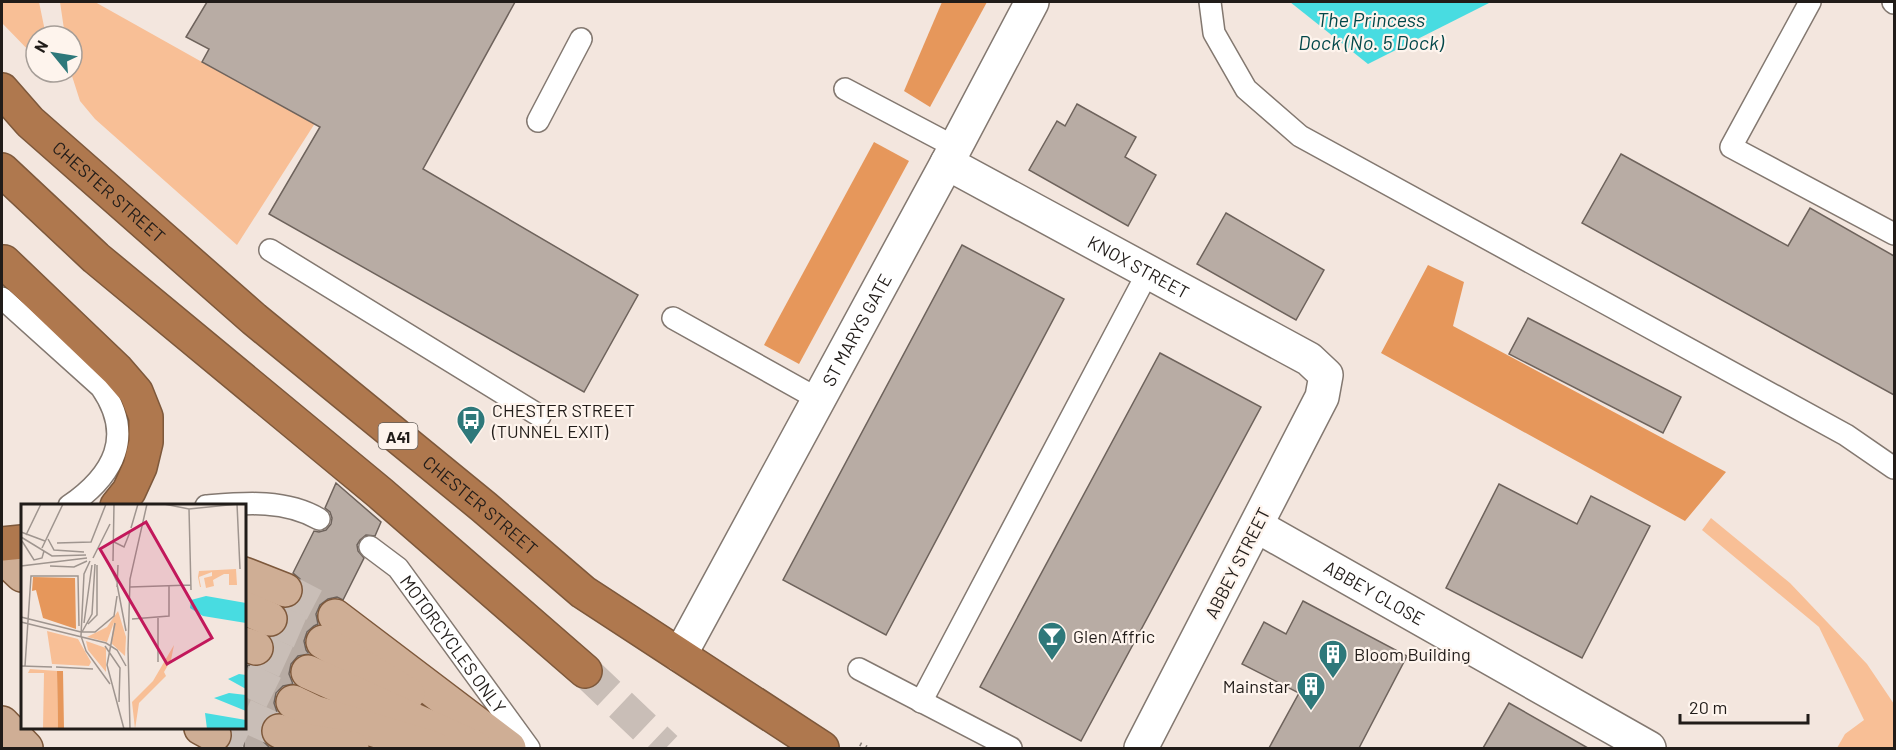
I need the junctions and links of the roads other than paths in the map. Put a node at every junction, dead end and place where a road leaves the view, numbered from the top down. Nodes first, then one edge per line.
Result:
1 (1032, 2) edge
2 (1210, 2) edge
3 (1810, 2) edge
4 (582, 39) dead end
5 (845, 89) dead end
6 (2, 90) edge
7 (538, 121) dead end
8 (951, 155) junction
9 (2, 170) edge
10 (1894, 234) edge
11 (270, 250) dead end
12 (4, 262) dead end
13 (1148, 272) junction
14 (2, 298) edge
15 (673, 318) dead end
16 (1326, 375) joint
17 (818, 399) junction
18 (540, 416) dead end
19 (1894, 468) edge
20 (72, 504) edge
21 (119, 504) edge
22 (243, 504) edge
23 (319, 519) dead end
24 (1257, 526) junction
25 (370, 547) dead end
26 (12, 550) edge
27 (21, 572) edge
28 (246, 577) edge
29 (266, 606) tunnel mouth
30 (680, 655) junction
31 (859, 669) dead end
32 (585, 671) tunnel mouth
33 (308, 672) tunnel mouth
34 (921, 702) junction
35 (352, 748) edge
36 (435, 748) edge
37 (476, 748) edge
38 (496, 748) edge
39 (508, 748) edge
40 (529, 748) edge
41 (822, 748) edge
42 (1011, 748) edge
43 (1141, 748) edge
44 (1649, 748) edge

1 - 8 street, ST MARYS GATE
2 - 19 lane
3 - 10 lane
4 - 7 lane
5 - 8 lane
6 - 30 highway, CHESTER STREET / A41
8 - 13 street, KNOX STREET
8 - 17 street, ST MARYS GATE
9 - 32 highway
11 - 18 lane
12 - 21 highway
13 - 16 street, KNOX STREET
13 - 34 lane
14 - 20 lane
15 - 17 lane
16 - 24 street, ABBEY STREET
17 - 30 street, ST MARYS GATE
22 - 23 lane
24 - 43 street, ABBEY STREET
24 - 44 street, ABBEY CLOSE
25 - 40 lane, MOTORCYCLES ONLY
26 - 27 main road
28 - 29 main road
30 - 41 highway, CHESTER STREET / A41
31 - 34 lane
33 - 37 main road
34 - 42 lane
35 - 36 main road
38 - 39 main road

